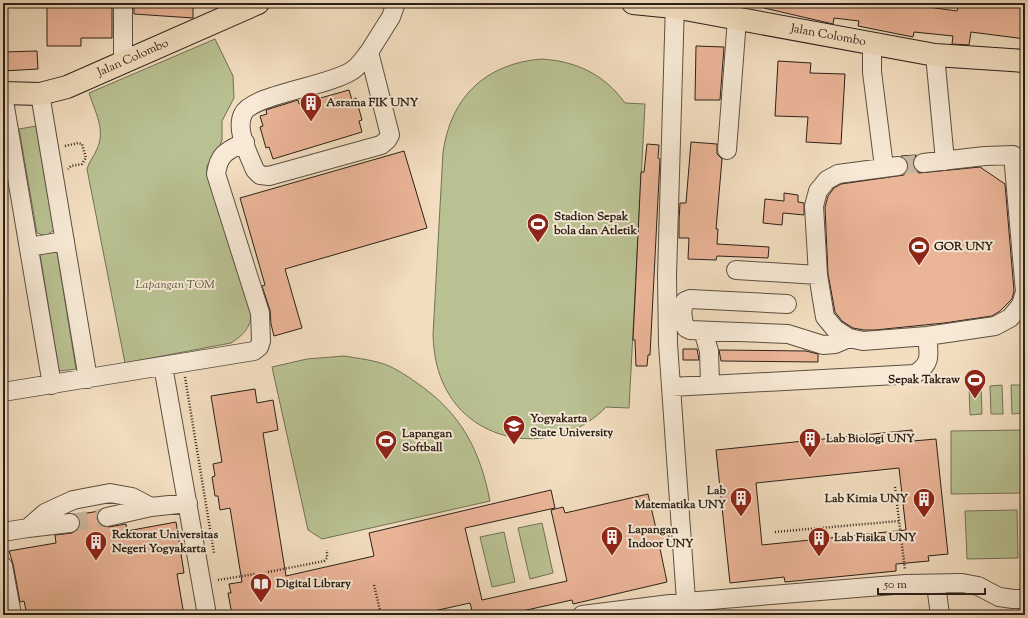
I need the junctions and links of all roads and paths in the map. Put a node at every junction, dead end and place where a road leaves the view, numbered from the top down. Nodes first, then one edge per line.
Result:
1 (123, 3) edge
2 (258, 3) edge
3 (396, 3) edge
4 (633, 3) edge
5 (665, 5) edge
6 (737, 19) junction
7 (872, 44) junction
8 (369, 52) junction
9 (935, 55) junction
10 (1025, 61) edge
11 (123, 63) junction
12 (3, 94) edge
13 (40, 94) junction
14 (245, 142) junction
15 (7, 145) edge
16 (726, 150) dead end
17 (1019, 154) edge
18 (945, 161) junction
19 (924, 163) tunnel mouth
20 (1022, 227) edge
21 (65, 241) junction
22 (29, 247) junction
23 (1024, 265) edge
24 (736, 270) dead end
25 (818, 275) junction
26 (787, 304) dead end
27 (703, 331) junction
28 (927, 336) junction
29 (849, 338) junction
30 (183, 363) junction
31 (163, 366) junction
32 (88, 379) junction
33 (52, 384) junction
34 (710, 384) junction
35 (671, 387) junction
36 (3, 392) edge
37 (895, 487) dead end
38 (188, 503) junction
39 (151, 507) junction
40 (107, 517) tunnel mouth
41 (899, 521) junction
42 (70, 523) tunnel mouth
43 (28, 528) junction
44 (3, 532) edge
45 (775, 532) dead end
46 (327, 550) dead end
47 (214, 557) dead end
48 (3, 566) edge
49 (217, 572) dead end
50 (268, 572) dead end
51 (256, 574) dead end
52 (218, 580) junction
53 (906, 584) junction
54 (374, 585) dead end
55 (936, 585) junction
56 (219, 587) dead end
57 (1025, 599) edge
58 (687, 609) edge
59 (12, 615) edge
60 (207, 615) edge
61 (381, 615) edge
62 (582, 615) edge
63 (940, 615) edge

1 - 11 street
2 - 11 main road, Jalan Colombo
3 - 8 street
4 - 5 main road, Jalan Colombo
5 - 6 main road, Jalan Colombo
5 - 35 street
6 - 7 main road, Jalan Colombo
6 - 16 street
7 - 9 main road, Jalan Colombo
7 - 25 street
8 - 14 street
8 - 14 street
9 - 10 main road, Jalan Colombo
9 - 18 street
11 - 13 main road, Jalan Colombo
12 - 13 main road, Jalan Colombo
12 - 15 street
13 - 21 street
14 - 30 street
15 - 22 street
17 - 18 street
17 - 20 street
18 - 19 street
20 - 23 street
21 - 22 street
21 - 32 street
22 - 33 street
23 - 28 street
24 - 25 street
25 - 29 street
26 - 27 street
27 - 29 street
27 - 34 street
28 - 29 street
28 - 34 street
30 - 31 street
30 - 47 path
31 - 32 street
31 - 38 street
32 - 33 street
33 - 36 street
34 - 35 street
35 - 58 street
37 - 41 path
38 - 39 street
38 - 60 street
39 - 40 street
39 - 43 street
41 - 45 path
41 - 53 path
42 - 43 street
43 - 44 street
46 - 50 path
48 - 59 street
49 - 52 path
51 - 52 path
52 - 56 path
53 - 55 street
53 - 58 street
54 - 61 path
55 - 57 street
55 - 63 street
58 - 62 street

